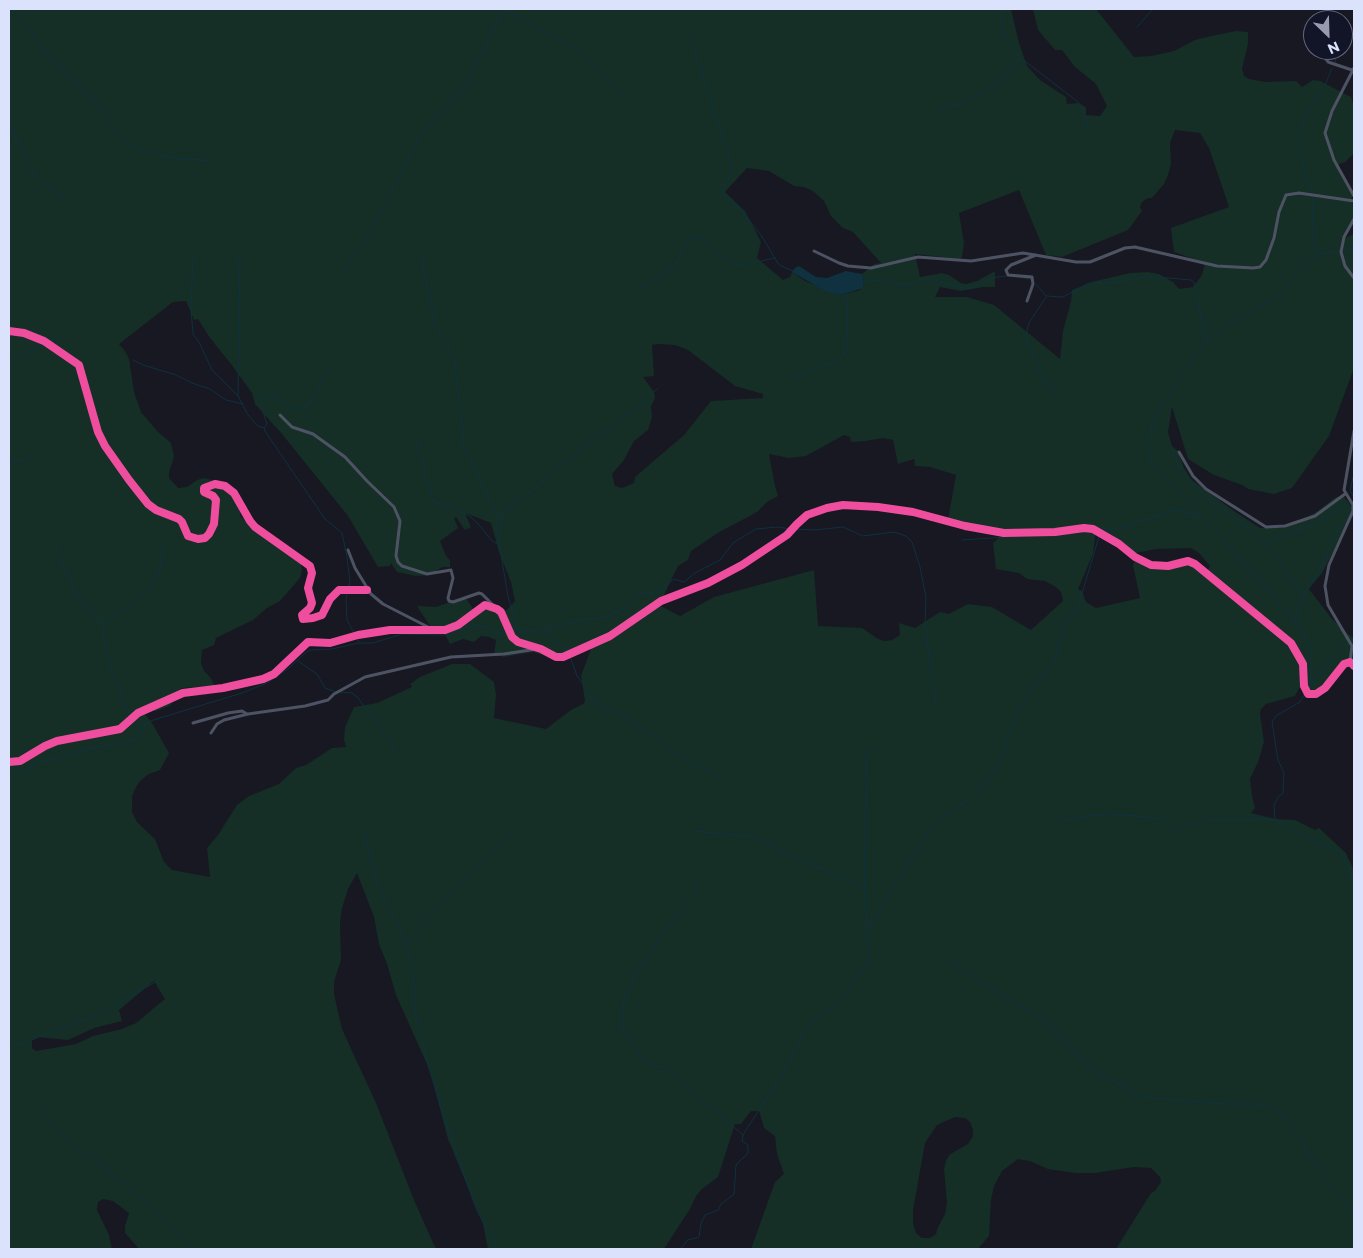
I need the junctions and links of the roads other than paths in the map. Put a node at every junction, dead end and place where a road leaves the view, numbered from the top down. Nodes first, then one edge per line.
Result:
1 (1327, 60) edge
2 (1353, 69) edge
3 (1354, 196) edge
4 (1354, 201) edge
5 (1354, 219) edge
6 (814, 251) dead end
7 (1036, 254) junction
8 (1354, 278) edge
9 (1027, 301) dead end
10 (9, 331) edge
11 (280, 415) dead end
12 (1354, 431) edge
13 (1179, 452) dead end
14 (1345, 494) junction
15 (1354, 508) edge
16 (348, 550) dead end
17 (367, 590) junction
18 (497, 609) junction
19 (432, 629) junction
20 (541, 649) junction
21 (1350, 662) junction
22 (1354, 666) edge
23 (248, 714) junction
24 (193, 723) dead end
25 (210, 733) dead end
26 (9, 762) edge

1 - 2 street
2 - 3 street
4 - 7 street
5 - 8 street
6 - 7 street
7 - 9 street
10 - 17 street
11 - 18 street
12 - 14 street
13 - 14 street
14 - 15 street
15 - 21 street
16 - 17 street
17 - 19 street
18 - 19 street
18 - 20 street
19 - 26 street
20 - 21 street
20 - 23 street
21 - 22 street
23 - 24 street
23 - 25 street

